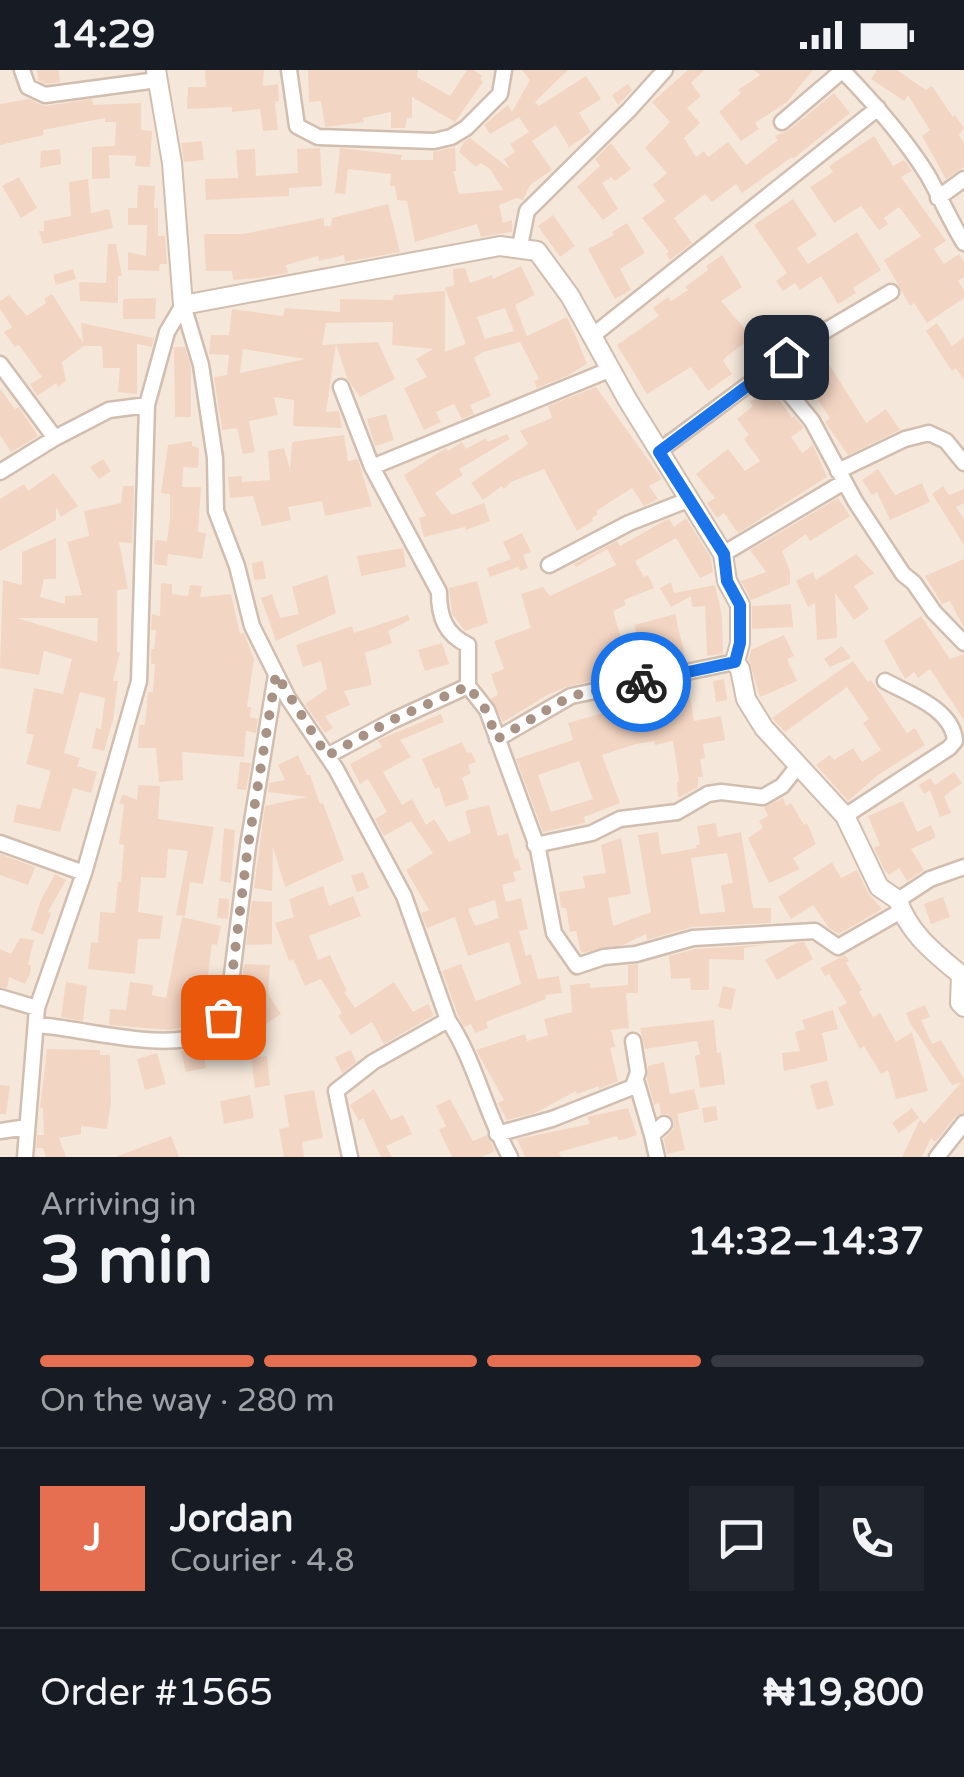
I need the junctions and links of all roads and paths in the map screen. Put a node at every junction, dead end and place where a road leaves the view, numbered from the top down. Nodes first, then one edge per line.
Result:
1 (22, 70) edge
2 (289, 70) edge
3 (504, 70) edge
4 (665, 70) edge
5 (842, 70) edge
6 (157, 75) edge
7 (878, 108) junction
8 (782, 122) dead end
9 (962, 185) edge
10 (938, 198) junction
11 (962, 236) edge
12 (520, 246) junction
13 (891, 292) dead end
14 (183, 305) junction
15 (591, 337) junction
16 (0, 364) edge
17 (609, 370) junction
18 (770, 370) junction
19 (341, 386) dead end
20 (148, 405) junction
21 (55, 438) junction
22 (659, 452) junction
23 (964, 463) edge
24 (372, 467) junction
25 (0, 472) edge
26 (841, 476) junction
27 (688, 500) junction
28 (724, 554) junction
29 (549, 565) dead end
30 (964, 643) edge
31 (735, 662) junction
32 (276, 674) junction
33 (885, 680) dead end
34 (468, 686) junction
35 (497, 739) junction
36 (327, 756) junction
37 (798, 766) junction
38 (845, 816) junction
39 (0, 843) edge
40 (535, 844) junction
41 (964, 867) edge
42 (84, 873) junction
43 (900, 906) junction
44 (0, 998) edge
45 (964, 1006) edge
46 (38, 1008) junction
47 (448, 1020) junction
48 (38, 1025) junction
49 (633, 1041) dead end
50 (636, 1080) junction
51 (964, 1123) edge
52 (664, 1124) dead end
53 (28, 1127) junction
54 (0, 1131) edge
55 (498, 1134) junction
56 (652, 1135) junction
57 (25, 1157) edge
58 (350, 1157) edge
59 (510, 1157) edge
60 (657, 1157) edge
61 (937, 1157) edge

1 - 6 street
2 - 3 street
4 - 12 street
5 - 7 street
5 - 8 street
6 - 14 street
7 - 10 street
7 - 15 street
9 - 10 street
10 - 11 street
12 - 14 street
12 - 15 street
13 - 18 street
14 - 20 street
14 - 32 street
15 - 17 street
16 - 21 street
17 - 22 street
17 - 24 street
18 - 22 street
18 - 26 street
19 - 24 street
20 - 21 street
20 - 42 street
21 - 25 street
22 - 27 street
23 - 26 street
24 - 34 street
26 - 28 street
26 - 30 street
27 - 28 street
27 - 29 street
28 - 31 street
31 - 35 street
31 - 37 street
32 - 36 street
32 - 48 street
33 - 38 street
34 - 35 street
34 - 36 street
35 - 40 street
36 - 47 street
37 - 38 street
37 - 40 street
38 - 43 street
39 - 42 street
40 - 43 street
41 - 43 street
42 - 46 street
43 - 45 street
44 - 46 street
46 - 48 street
47 - 55 street
47 - 58 street
48 - 53 street
49 - 50 street
50 - 55 street
50 - 56 street
51 - 61 street
52 - 56 street
53 - 54 street
53 - 57 street
55 - 59 street
56 - 60 street

